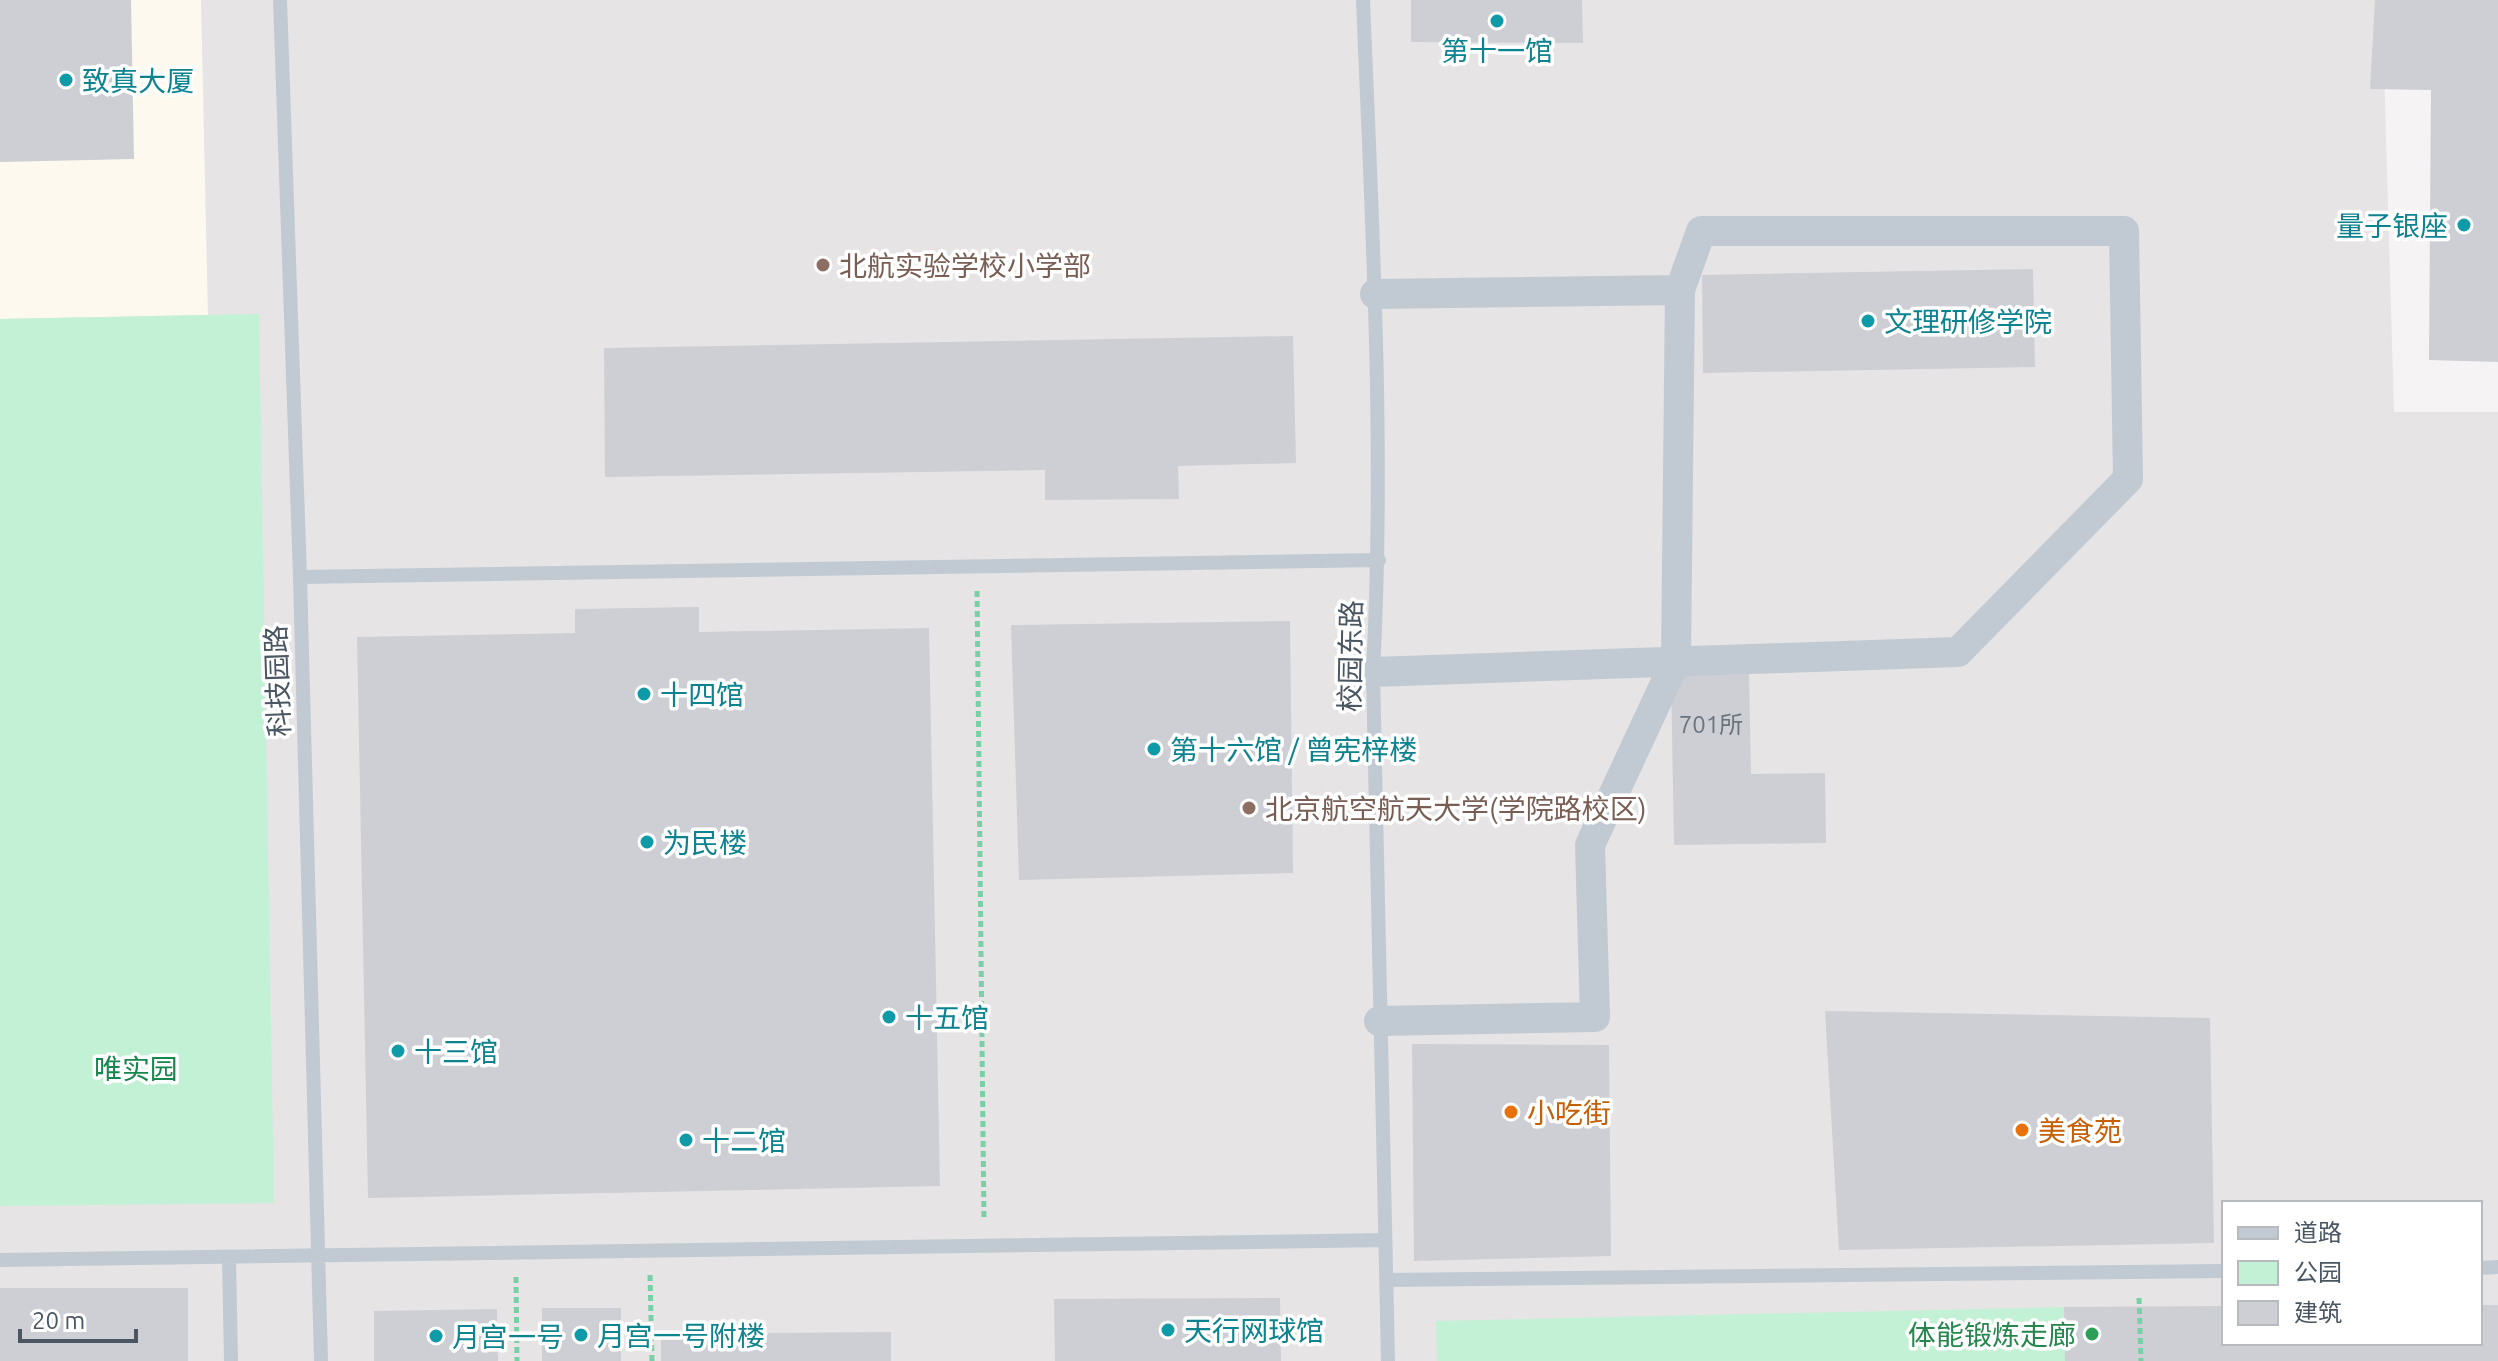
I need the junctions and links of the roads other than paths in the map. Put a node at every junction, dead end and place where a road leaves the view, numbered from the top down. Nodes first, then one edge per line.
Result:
1 (280, 0) edge
2 (1363, 0) edge
3 (1680, 290) junction
4 (1375, 294) junction
5 (1379, 560) junction
6 (300, 577) junction
7 (1676, 660) junction
8 (1373, 672) junction
9 (1379, 1021) junction
10 (1385, 1240) junction
11 (319, 1255) junction
12 (229, 1258) junction
13 (0, 1260) edge
14 (2222, 1271) edge
15 (1386, 1280) junction
16 (231, 1361) edge
17 (321, 1361) edge
18 (1388, 1361) edge

1 - 6 lane, 科技园路
2 - 4 lane, 校园东路
3 - 4 street
3 - 7 street
3 - 7 street
4 - 5 lane, 校园东路
5 - 6 lane
5 - 8 lane, 校园东路
6 - 11 lane, 科技园路
7 - 8 street
7 - 9 street
8 - 9 lane, 校园东路
9 - 10 lane, 校园东路
10 - 11 lane
10 - 15 lane, 校园东路
11 - 12 lane
11 - 17 lane, 科技园路
12 - 13 lane
12 - 16 lane
14 - 15 lane
15 - 18 lane, 校园东路

